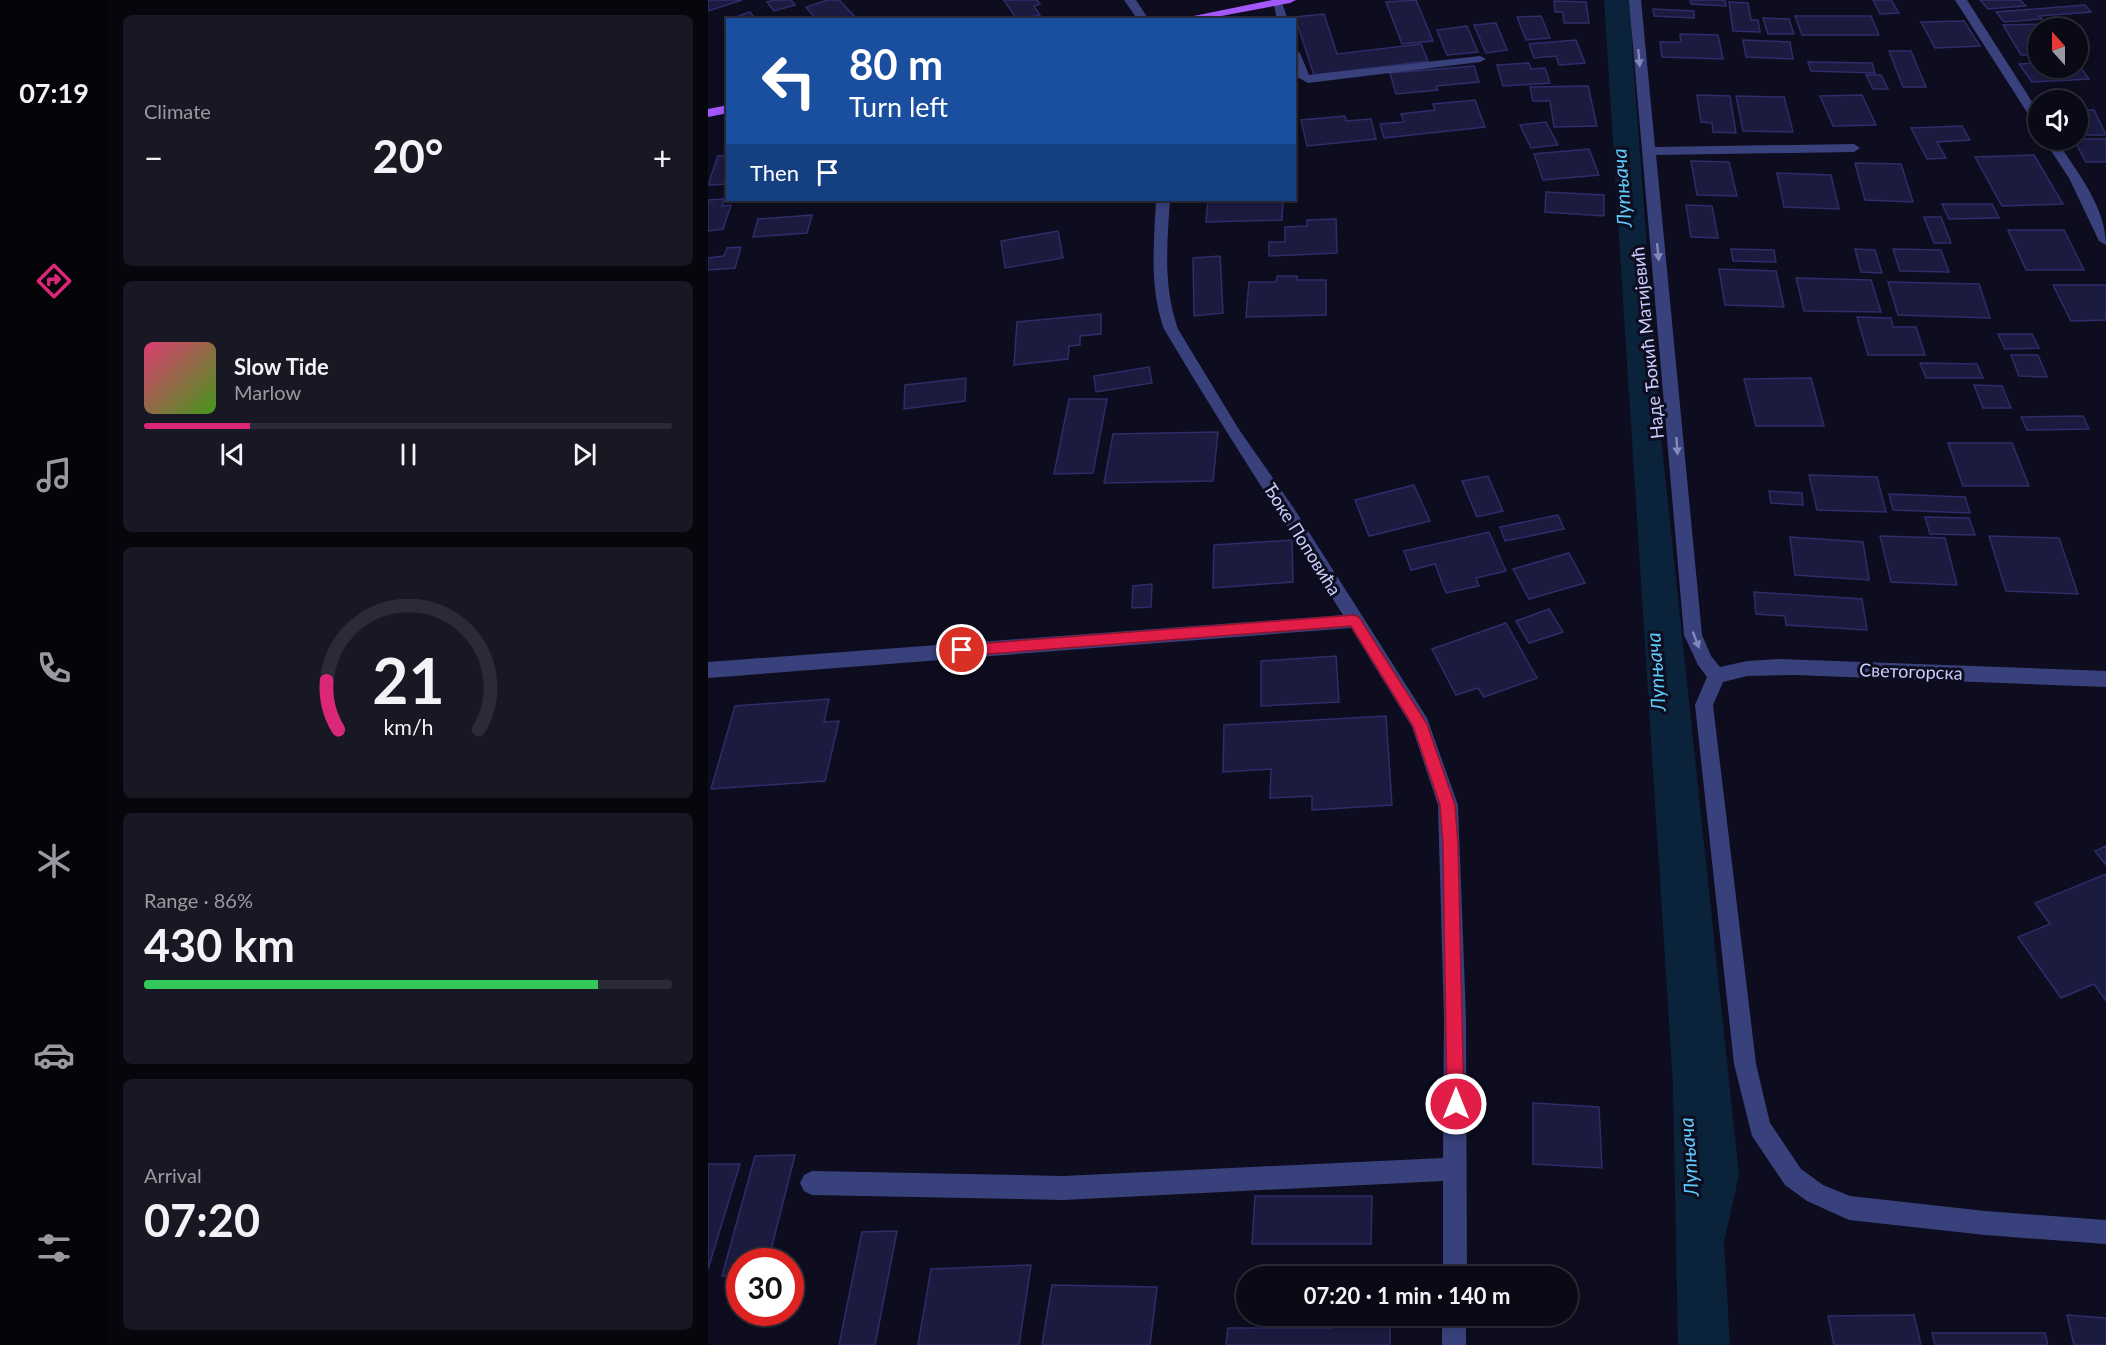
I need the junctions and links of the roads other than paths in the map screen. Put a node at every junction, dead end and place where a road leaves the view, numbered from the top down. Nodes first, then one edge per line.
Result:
1 (1130, 0) edge
2 (1290, 0) edge
3 (1635, 0) edge
4 (1961, 0) edge
5 (1277, 2) junction
6 (1143, 18) edge
7 (1190, 18) edge
8 (1282, 18) edge
9 (1296, 58) edge
10 (1480, 59) dead end
11 (2028, 104) edge
12 (726, 109) edge
13 (708, 113) edge
14 (1854, 148) dead end
15 (2057, 150) edge
16 (1648, 151) junction
17 (1163, 201) edge
18 (2106, 241) edge
19 (1354, 621) junction
20 (708, 670) edge
21 (1716, 676) junction
22 (2106, 679) edge
23 (1456, 1169) junction
24 (812, 1183) dead end
25 (2106, 1232) edge
26 (1455, 1266) edge
27 (1454, 1326) edge
28 (1454, 1345) edge

1 - 6 street
2 - 5 main road
3 -> 16 street, Наде Ђокић Матијевић
4 - 11 street
5 - 7 main road
5 - 8 street
9 - 10 street
12 - 13 main road
14 - 16 street
15 - 18 street
16 -> 21 street, Наде Ђокић Матијевић
17 - 19 street, Ђоке Поповића
19 - 20 street
19 - 23 street, Ђоке Поповића
21 - 22 street, Светогорска
21 - 25 street
23 - 24 street
23 - 26 street, Ђоке Поповића
27 - 28 street

